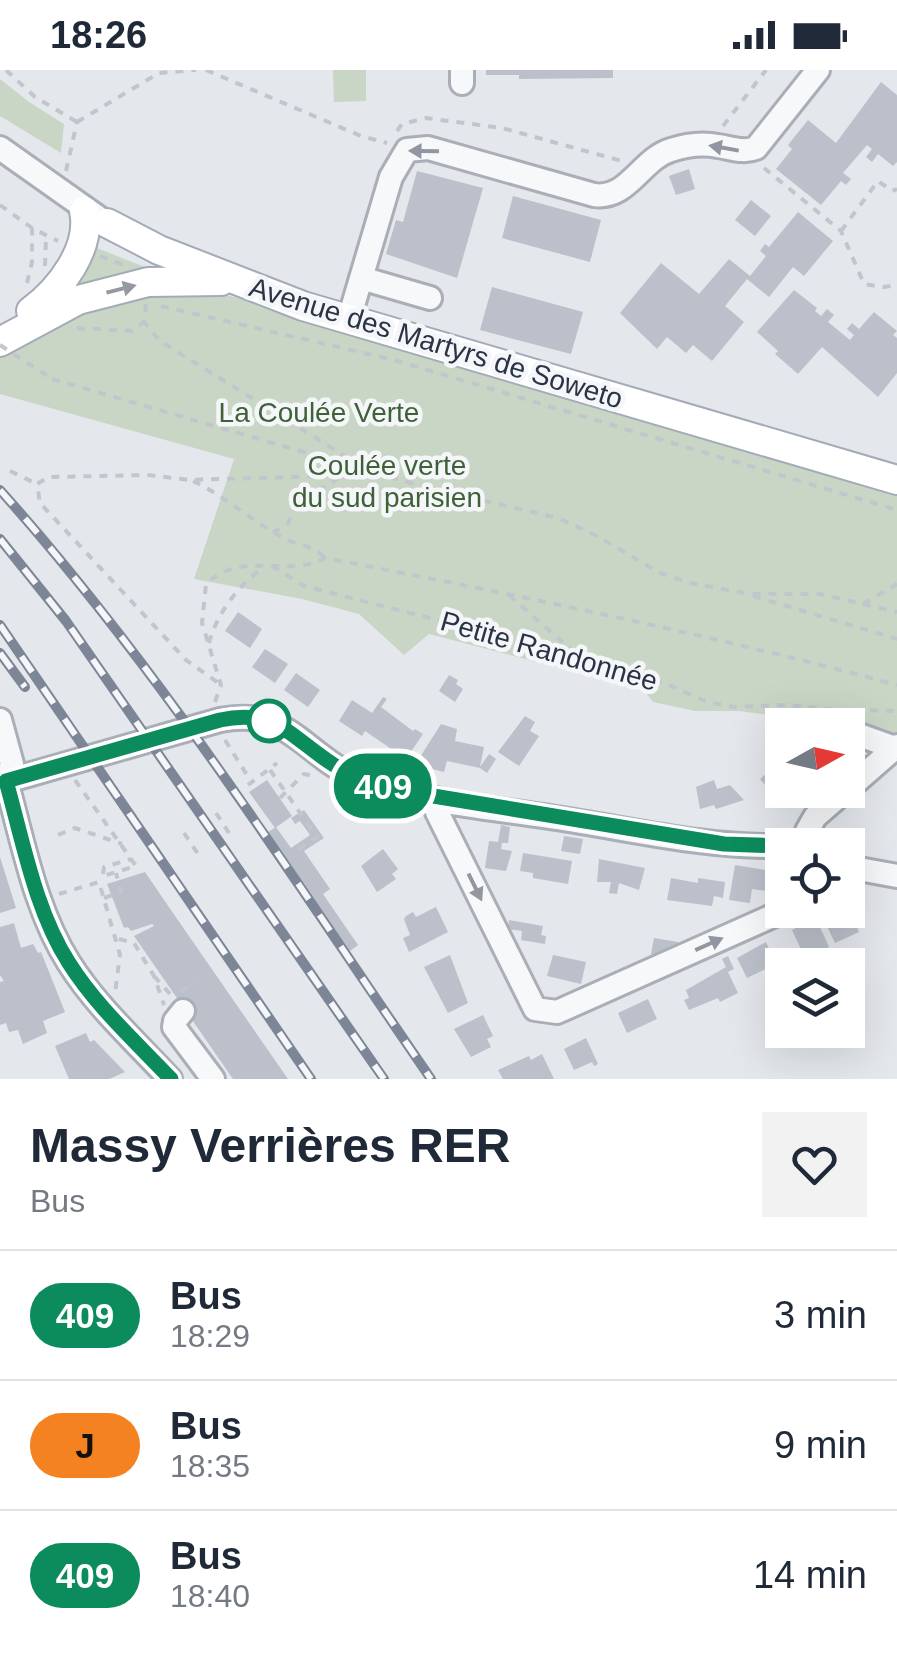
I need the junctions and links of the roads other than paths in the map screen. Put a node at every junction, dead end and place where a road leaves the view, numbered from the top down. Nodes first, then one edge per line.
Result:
1 (818, 70) edge
2 (0, 148) edge
3 (96, 217) junction
4 (361, 278) junction
5 (234, 281) junction
6 (430, 298) dead end
7 (349, 319) junction
8 (0, 329) edge
9 (0, 343) edge
10 (897, 480) edge
11 (0, 720) edge
12 (865, 737) edge
13 (896, 747) edge
14 (865, 774) edge
15 (3, 782) edge
16 (436, 799) junction
17 (825, 808) edge
18 (812, 828) edge
19 (765, 845) edge
20 (865, 871) edge
21 (897, 876) edge
22 (765, 919) edge
23 (177, 1012) road end
24 (170, 1079) edge
25 (213, 1079) edge

1 -> 4 street
2 - 3 street, Avenue des Martyrs de Soweto
3 - 5 main road, Avenue des Martyrs de Soweto
3 - 8 main road
4 - 6 street
4 - 7 street
5 - 7 main road, Avenue des Martyrs de Soweto
9 -> 5 main road
7 - 10 main road, Avenue des Martyrs de Soweto
11 - 15 street
12 - 13 street
13 - 14 street
15 - 16 street
15 - 24 street
16 - 19 street
16 -> 22 street
17 - 18 street
20 - 21 street
23 - 25 street

